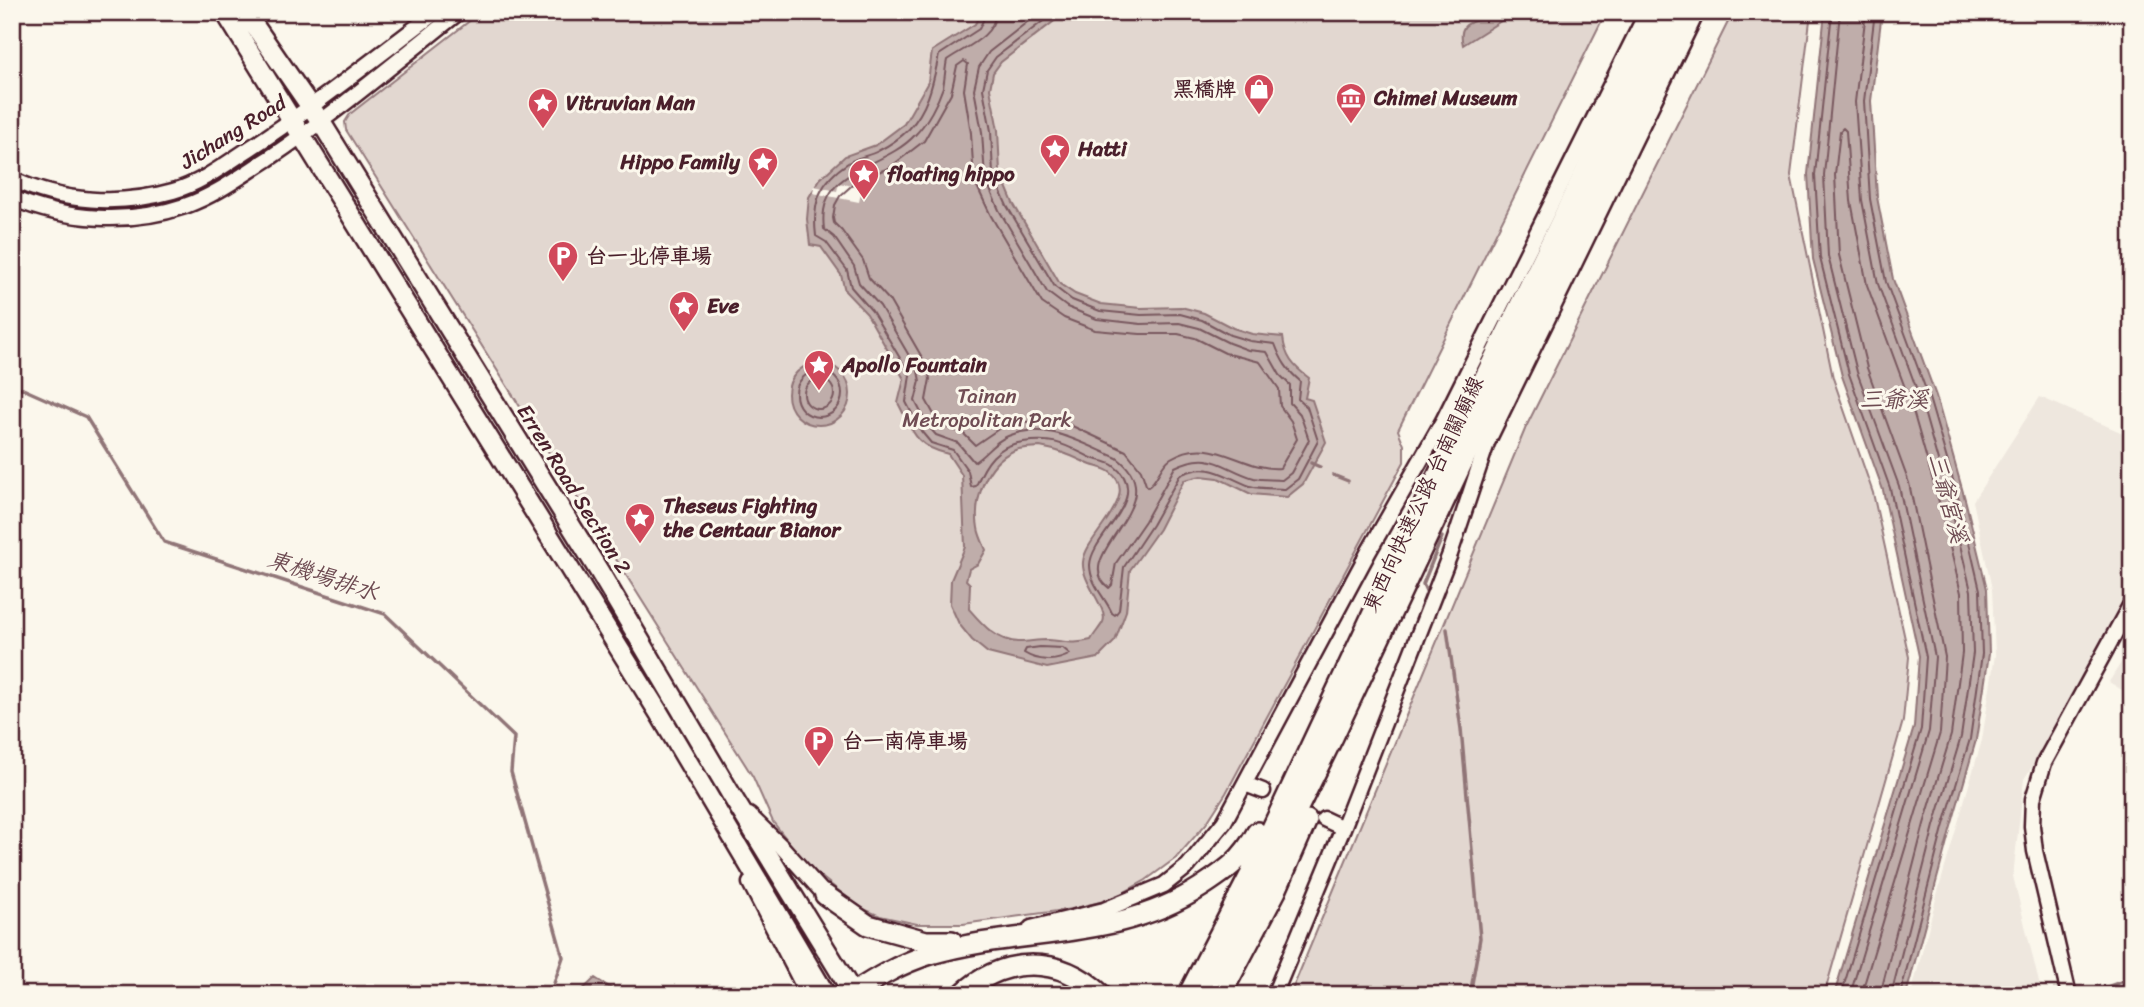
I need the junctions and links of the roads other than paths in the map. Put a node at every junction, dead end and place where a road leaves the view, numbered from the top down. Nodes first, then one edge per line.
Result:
1 (225, 12) edge
2 (245, 12) edge
3 (436, 12) edge
4 (459, 12) edge
5 (1647, 12) edge
6 (1662, 12) edge
7 (1681, 12) edge
8 (1697, 12) edge
9 (1655, 47) junction
10 (316, 115) junction
11 (297, 128) junction
12 (12, 179) edge
13 (12, 198) edge
14 (1466, 432) junction
15 (1432, 508) junction
16 (2132, 603) edge
17 (1362, 633) junction
18 (659, 713) junction
19 (1333, 737) junction
20 (1245, 784) junction
21 (1263, 791) dead end
22 (735, 801) junction
23 (1324, 819) dead end
24 (1343, 828) junction
25 (825, 895) junction
26 (995, 941) junction
27 (2068, 990) edge
28 (853, 994) edge
29 (808, 995) edge
30 (826, 995) edge
31 (961, 995) edge
32 (1102, 995) edge
33 (1188, 995) edge
34 (1206, 995) edge
35 (1221, 995) edge
36 (1274, 995) edge

1 - 11 main road
2 - 10 main road, Erren Road Section 2
3 - 10 street
4 - 10 street
5 - 9 street
6 - 9 highway, 東西向快速公路 台南關廟線
7 - 9 highway, 東西向快速公路 台南關廟線
8 - 9 street
9 - 14 highway, 東西向快速公路 台南關廟線
9 - 14 street
10 - 11 street, Jichang Road
10 - 22 main road, Erren Road Section 2
11 - 12 street, Jichang Road
11 - 13 street, Jichang Road
11 - 18 main road
14 - 15 highway, 東西向快速公路 台南關廟線
14 - 20 street
14 - 24 street
15 - 17 highway, 東西向快速公路 台南關廟線
15 - 19 highway, 東西向快速公路 台南關廟線
16 - 27 street
17 - 26 highway
17 - 33 highway, 東西向快速公路 台南關廟線
18 - 29 street
18 - 30 main road
19 - 34 highway, 東西向快速公路 台南關廟線
19 - 35 highway
20 - 21 street
20 - 25 street
22 - 25 street
22 - 28 main road, Erren Road Section 2
23 - 24 street
24 - 36 street
25 - 26 highway
26 - 28 highway
31 - 32 highway

